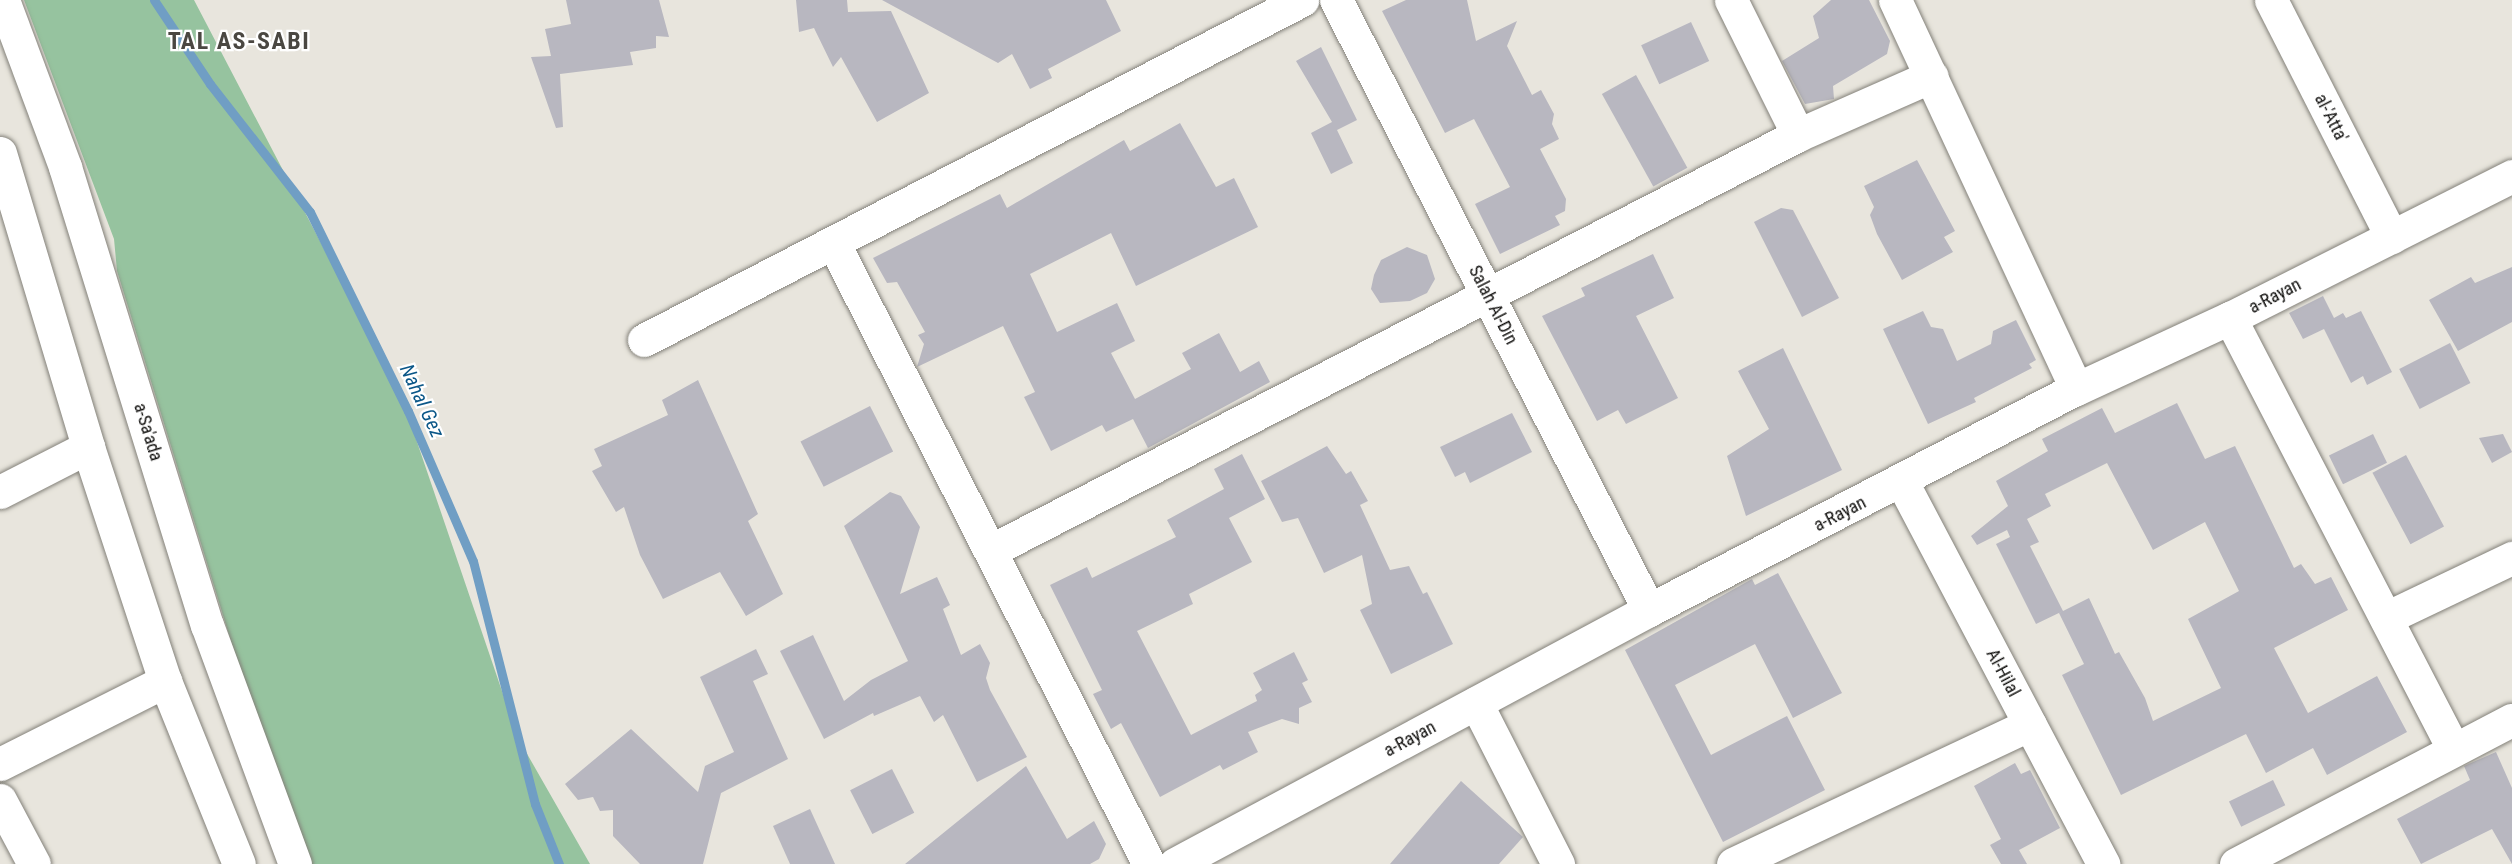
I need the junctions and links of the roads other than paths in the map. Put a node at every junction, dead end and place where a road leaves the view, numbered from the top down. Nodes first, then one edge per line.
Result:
1 (3, 0) edge
2 (1302, 0) edge
3 (1336, 0) edge
4 (1895, 0) edge
5 (2271, 0) edge
6 (1739, 3) edge
7 (1932, 76) junction
8 (1798, 135) junction
9 (0, 153) edge
10 (2512, 176) edge
11 (2391, 237) junction
12 (832, 243) junction
13 (1488, 294) junction
14 (2230, 318) junction
15 (644, 340) dead end
16 (2076, 389) junction
17 (88, 447) junction
18 (1902, 482) junction
19 (0, 492) edge
20 (990, 551) junction
21 (2512, 558) edge
22 (1649, 610) junction
23 (2386, 618) junction
24 (165, 681) junction
25 (1476, 703) junction
26 (2512, 720) edge
27 (2030, 724) junction
28 (2453, 748) junction
29 (0, 764) edge
30 (0, 800) edge
31 (34, 864) edge
32 (239, 864) edge
33 (295, 864) edge
34 (1149, 864) edge
35 (1175, 864) edge
36 (1558, 864) edge
37 (1733, 864) edge
38 (2103, 864) edge
39 (2236, 864) edge

1 - 33 street, a-Sa'ada
2 - 12 street
3 - 13 street, Salah Al-Din
4 - 7 street
5 - 11 street, al-'Atta'
6 - 8 street
7 - 8 street
7 - 16 street
8 - 13 street
9 - 17 street
10 - 11 street, a-Rayan
11 - 14 street, a-Rayan
12 - 15 street
12 - 20 street
13 - 20 street
13 - 22 street, Salah Al-Din
14 - 16 street, a-Rayan
14 - 23 street
16 - 18 street, a-Rayan
17 - 19 street
17 - 24 street
18 - 22 street, a-Rayan
18 - 27 street, Al-Hilal
20 - 34 street
21 - 23 street
22 - 25 street, a-Rayan
23 - 28 street
24 - 29 street
24 - 32 street
25 - 35 street, a-Rayan
25 - 36 street
26 - 28 street
27 - 37 street
27 - 38 street, Al-Hilal
28 - 39 street
30 - 31 street

